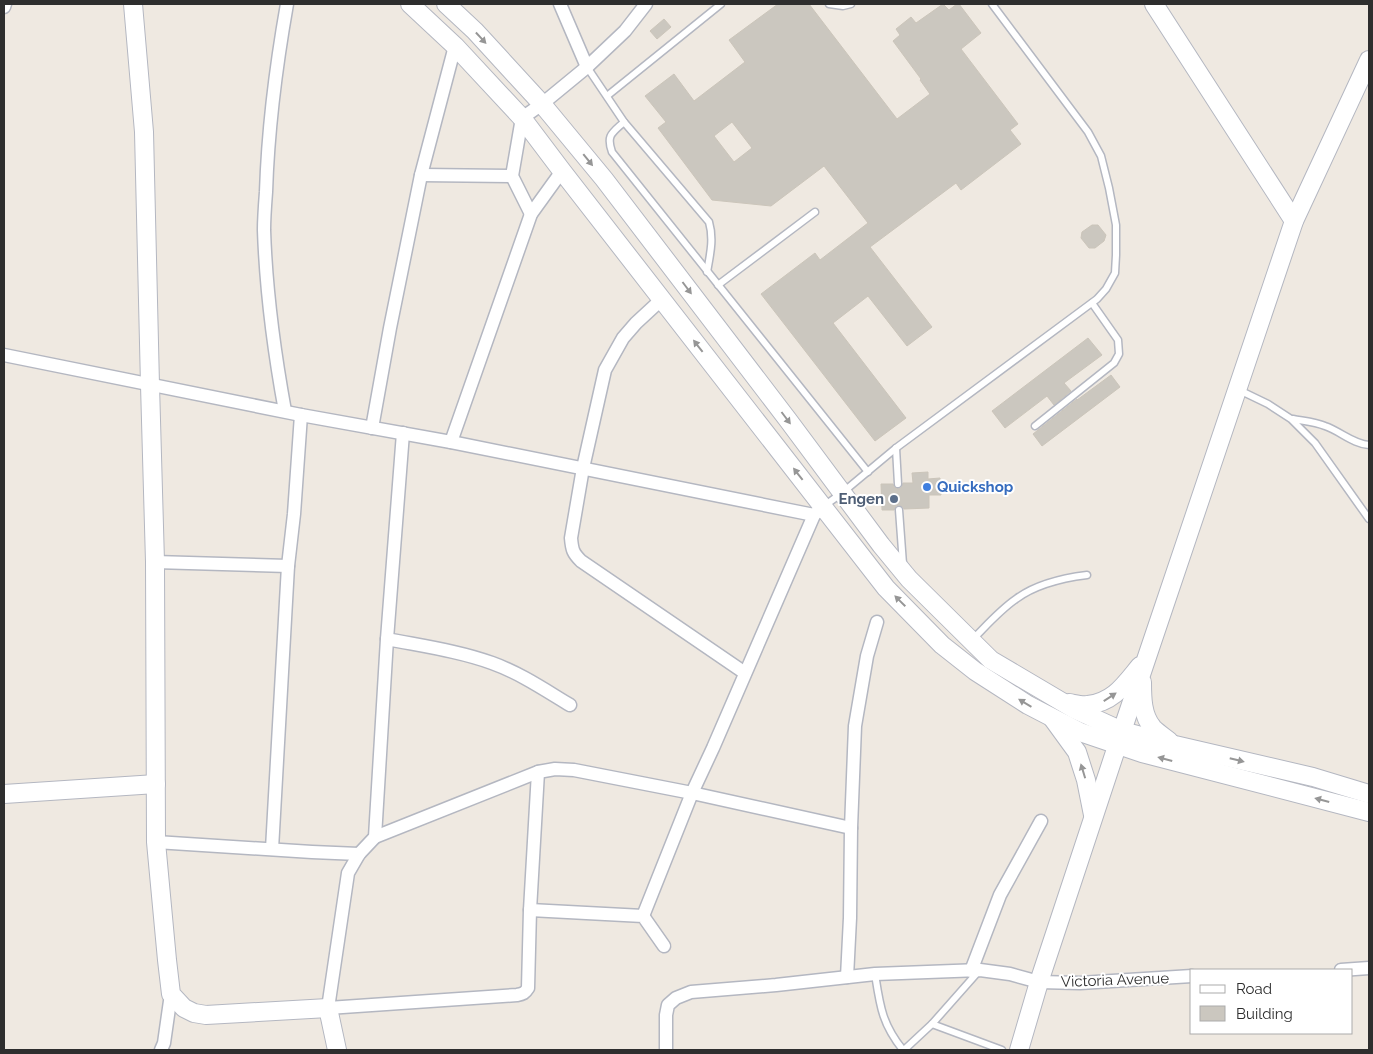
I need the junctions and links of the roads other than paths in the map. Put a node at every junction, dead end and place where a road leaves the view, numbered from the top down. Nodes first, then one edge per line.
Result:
1 (134, 4) edge
2 (287, 4) edge
3 (410, 4) edge
4 (446, 4) edge
5 (560, 4) edge
6 (646, 4) edge
7 (721, 4) edge
8 (829, 4) edge
9 (851, 4) edge
10 (992, 4) edge
11 (1154, 4) edge
12 (455, 46) junction
13 (1369, 60) edge
14 (587, 67) junction
15 (607, 96) junction
16 (542, 104) junction
17 (522, 118) junction
18 (624, 122) junction
19 (562, 171) junction
20 (421, 175) junction
21 (512, 176) junction
22 (815, 212) dead end
23 (531, 214) junction
24 (1294, 221) junction
25 (708, 272) junction
26 (718, 285) junction
27 (662, 299) junction
28 (1092, 303) junction
29 (4, 355) edge
30 (150, 385) junction
31 (1237, 389) junction
32 (285, 411) junction
33 (302, 415) junction
34 (1292, 418) junction
35 (1035, 426) dead end
36 (372, 428) junction
37 (403, 433) junction
38 (450, 442) junction
39 (1369, 445) edge
40 (896, 448) junction
41 (583, 468) junction
42 (868, 472) junction
43 (898, 484) dead end
44 (842, 493) junction
45 (899, 510) dead end
46 (818, 511) junction
47 (1369, 520) edge
48 (155, 562) junction
49 (288, 566) junction
50 (904, 573) junction
51 (1087, 575) dead end
52 (877, 622) dead end
53 (387, 639) junction
54 (972, 640) junction
55 (1144, 665) junction
56 (745, 673) junction
57 (1064, 702) junction
58 (570, 705) dead end
59 (1052, 717) junction
60 (1120, 738) junction
61 (1175, 745) junction
62 (538, 772) junction
63 (156, 784) junction
64 (692, 793) junction
65 (4, 794) edge
66 (1369, 794) edge
67 (1369, 812) edge
68 (1094, 818) junction
69 (1041, 821) dead end
70 (851, 828) junction
71 (375, 837) junction
72 (156, 842) junction
73 (272, 850) junction
74 (359, 854) junction
75 (530, 910) junction
76 (643, 916) junction
77 (664, 946) dead end
78 (1369, 968) edge
79 (1353, 969) edge
80 (975, 971) junction
81 (875, 974) junction
82 (1190, 976) edge
83 (847, 977) junction
84 (1039, 982) junction
85 (171, 994) junction
86 (328, 1008) junction
87 (932, 1024) junction
88 (161, 1050) edge
89 (337, 1050) edge
90 (666, 1050) edge
91 (904, 1050) edge
92 (1002, 1050) edge
93 (1019, 1050) edge

1 - 30 street
2 - 32 street
3 - 12 street
4 -> 16 street
5 - 14 street
6 - 14 street
7 - 15 lane
8 - 9 lane
10 - 28 lane
11 - 24 street
12 - 17 street
12 - 20 street
13 - 24 street
14 - 15 lane
14 - 16 street
15 - 18 lane
16 - 17 street
16 -> 44 street
17 - 19 street
17 - 21 street
18 - 25 lane
18 - 25 lane
19 - 23 street
19 - 27 street
20 - 21 street
20 - 36 street
21 - 23 street
22 - 26 lane
23 - 38 street
24 - 31 street
25 - 26 lane
26 - 42 lane
27 - 41 street
46 -> 27 street
28 - 35 lane
28 - 40 lane
29 - 30 street
30 - 32 street
30 - 48 street
31 - 34 lane
31 - 55 street
32 - 33 street
33 - 36 street
33 - 49 street
34 - 39 lane
34 - 47 lane
36 - 37 street
37 - 38 street
37 - 53 street
38 - 41 street
40 - 42 lane
40 - 43 lane
41 - 46 street
41 - 56 street
42 - 44 lane
44 - 46 lane
44 - 50 street
45 - 50 lane
46 - 56 street
59 -> 46 street
48 - 49 street
48 - 63 street
49 - 73 street
50 - 54 street
51 - 54 lane
52 - 70 street
53 - 58 street
53 - 71 street
54 - 57 street
57 -> 55 street
55 - 60 street
55 - 61 street
56 - 64 street
57 - 60 street
59 - 60 street
68 -> 59 street
60 - 61 street
67 -> 60 street
60 - 68 street
61 -> 66 street
62 - 64 street
62 - 71 street
62 - 75 street
63 - 65 street
63 - 72 street
64 - 70 street
64 - 76 street
68 - 84 street
69 - 80 street
70 - 83 street
71 - 74 street
72 - 73 street
72 - 85 street
73 - 74 street
74 - 86 street
75 - 76 street
75 - 86 street
76 - 77 street
78 - 79 street
80 - 81 street, Victoria Avenue
80 - 84 street, Victoria Avenue
80 - 87 lane
81 - 83 street, Victoria Avenue
81 - 91 lane
82 - 84 street, Victoria Avenue
83 - 90 street, Victoria Avenue
84 - 93 street
85 - 86 street
85 - 88 street
86 - 89 street
87 - 91 lane
87 - 92 lane

